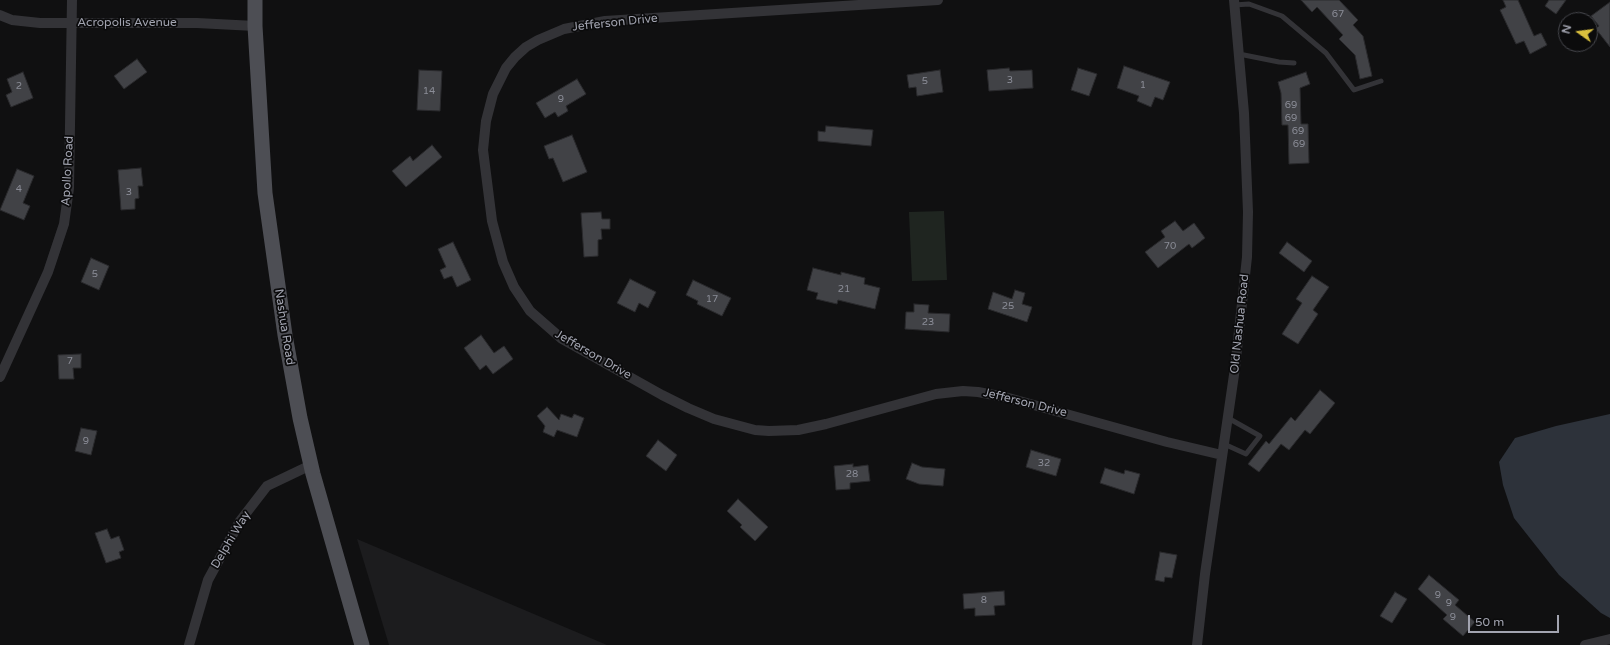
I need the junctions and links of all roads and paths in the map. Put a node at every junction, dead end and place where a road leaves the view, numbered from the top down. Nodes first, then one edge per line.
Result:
1 (72, 0) edge
2 (255, 0) edge
3 (938, 0) edge
4 (1234, 2) edge
5 (0, 15) edge
6 (71, 23) junction
7 (255, 26) junction
8 (1239, 54) junction
9 (1294, 63) dead end
10 (1381, 81) dead end
11 (0, 377) edge
12 (1228, 418) junction
13 (1224, 444) junction
14 (1222, 455) junction
15 (311, 465) junction
16 (1610, 639) edge
17 (189, 645) edge
18 (362, 645) edge
19 (1196, 645) edge
20 (1585, 645) edge

1 - 6 street, Apollo Road
2 - 7 main road, Nashua Road
3 - 14 street, Jefferson Drive
4 - 8 street, Old Nashua Road
4 - 10 lane
5 - 6 street, Acropolis Avenue
6 - 7 street, Acropolis Avenue
6 - 11 street, Apollo Road
7 - 15 main road, Nashua Road
8 - 9 lane
8 - 12 street, Old Nashua Road
12 - 13 street, Old Nashua Road
12 - 13 lane
13 - 14 street, Old Nashua Road
14 - 19 street, Old Nashua Road
15 - 17 street, Delphi Way
15 - 18 main road, Nashua Road
16 - 20 street

